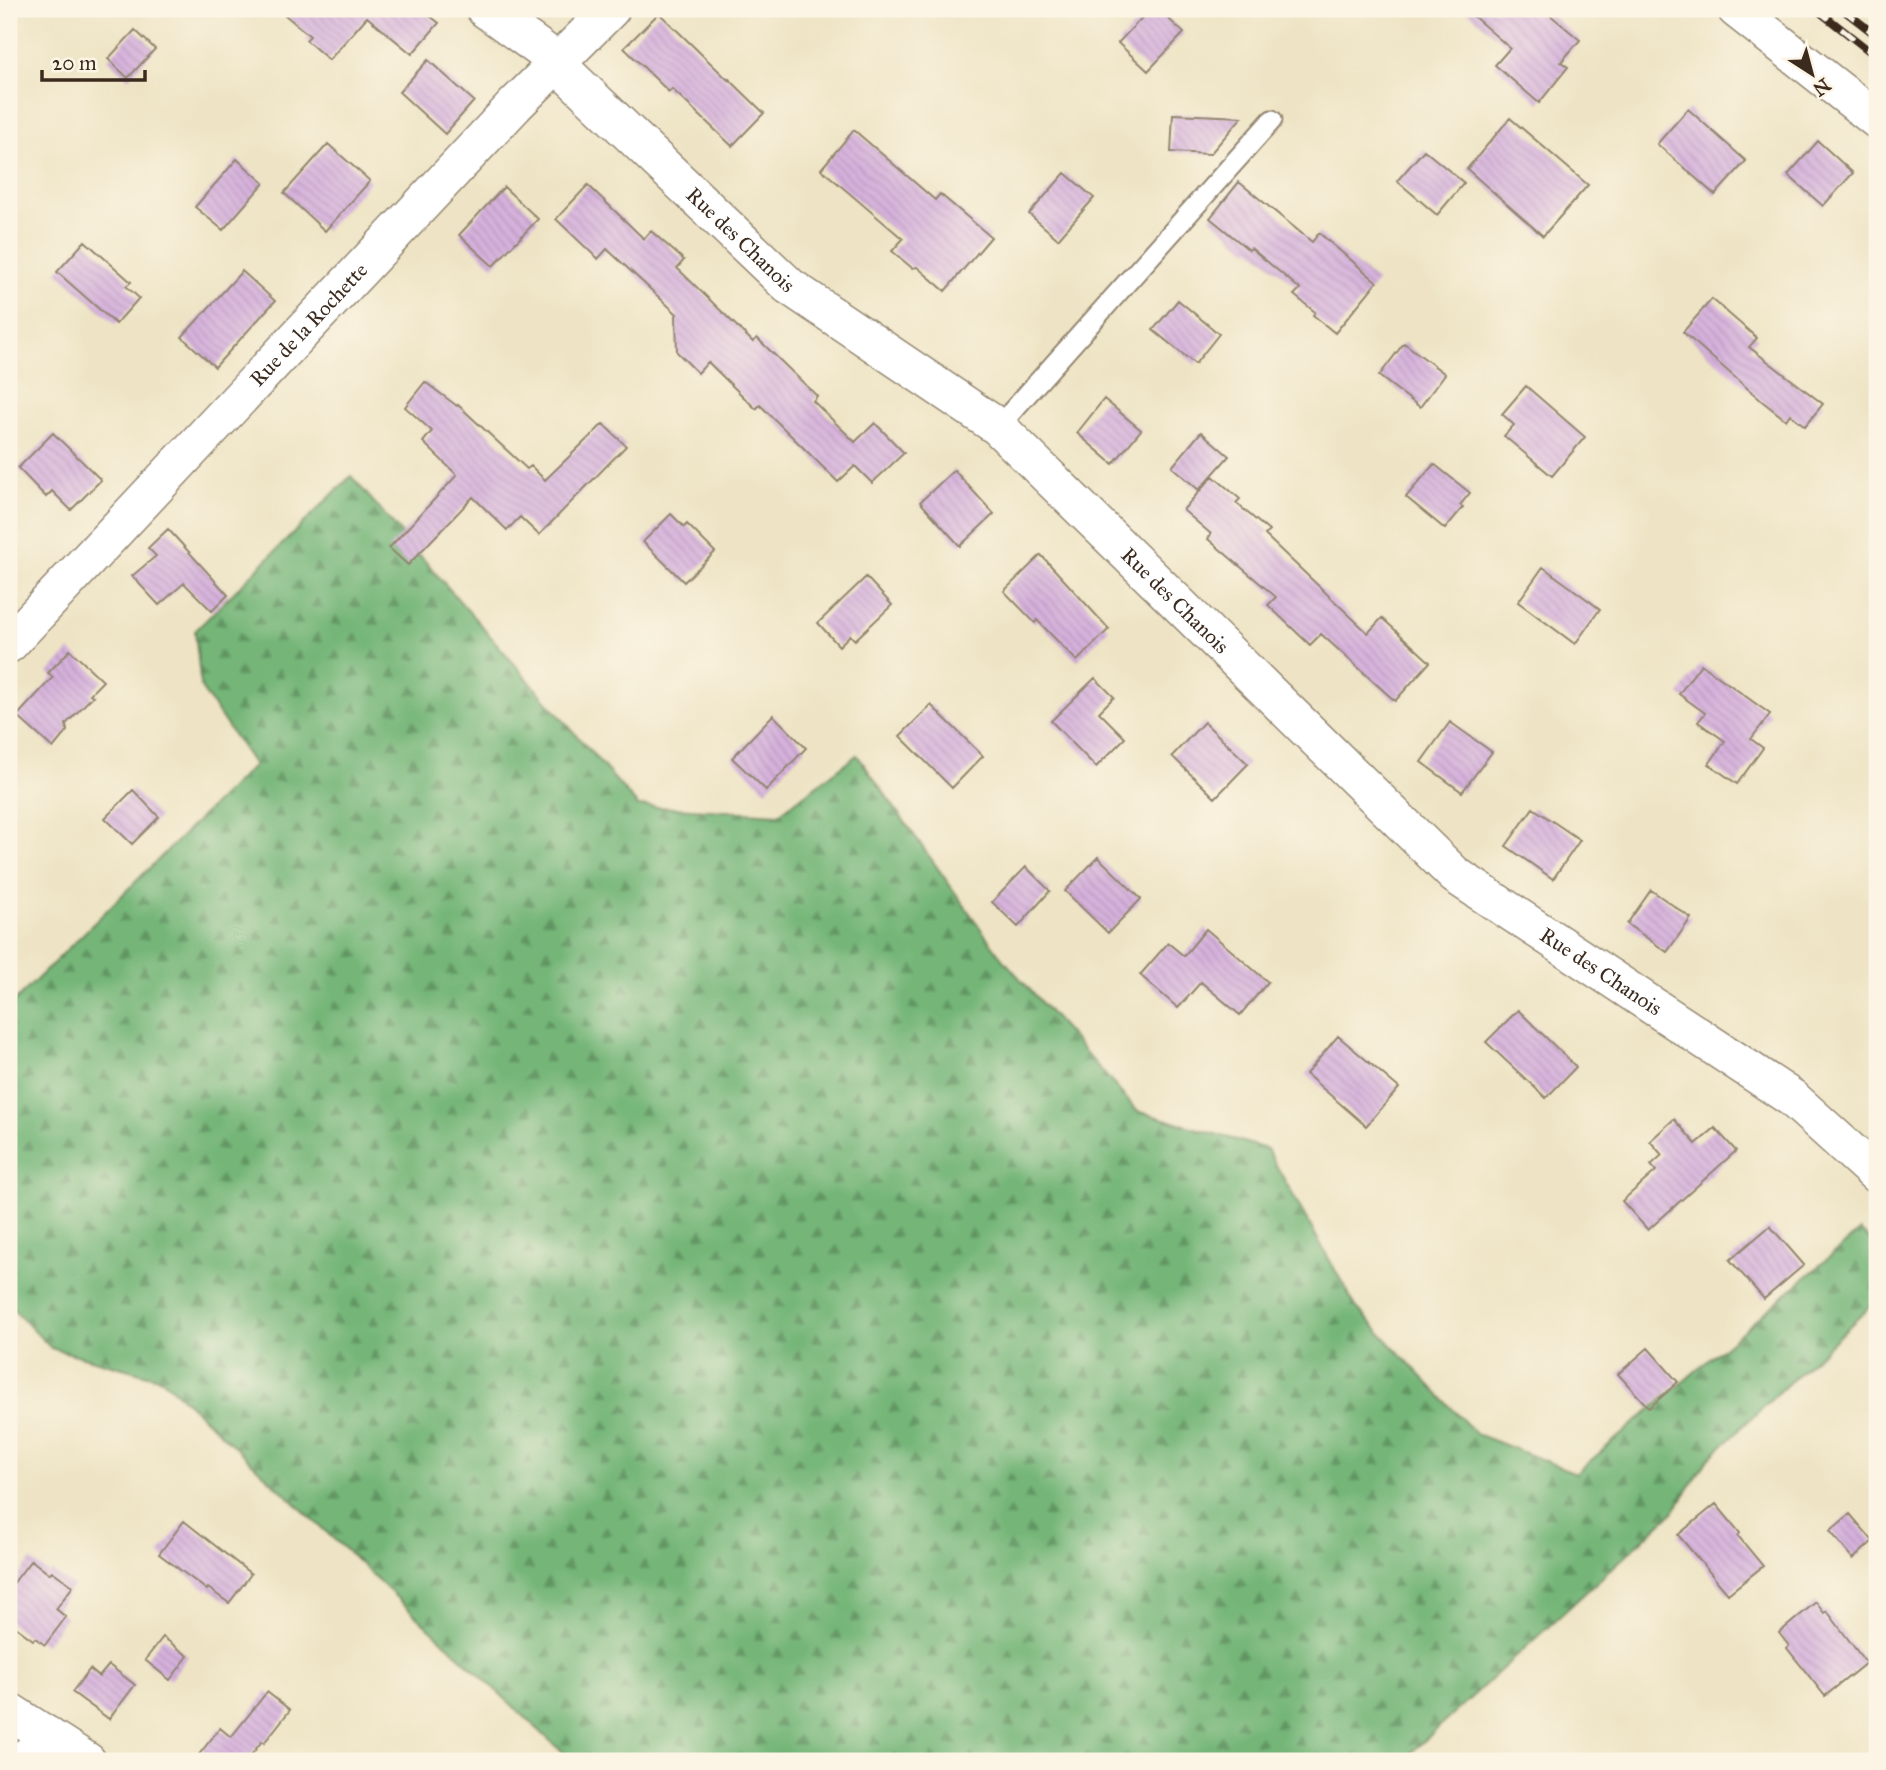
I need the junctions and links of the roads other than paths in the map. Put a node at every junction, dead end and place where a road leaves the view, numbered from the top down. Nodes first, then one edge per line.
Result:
1 (485, 9) edge
2 (611, 9) edge
3 (1736, 9) edge
4 (555, 63) junction
5 (1272, 120) dead end
6 (1877, 120) edge
7 (998, 427) junction
8 (9, 643) edge
9 (1877, 1175) edge
10 (9, 1711) edge
11 (47, 1735) junction
12 (22, 1761) edge
13 (87, 1761) edge

1 - 4 street, Rue des Chanois
2 - 4 street, Rue de la Rochette
3 - 6 street
4 - 7 street, Rue des Chanois
4 - 8 street, Rue de la Rochette
5 - 7 lane
7 - 9 street, Rue des Chanois
10 - 11 street
11 - 12 street
11 - 13 street

